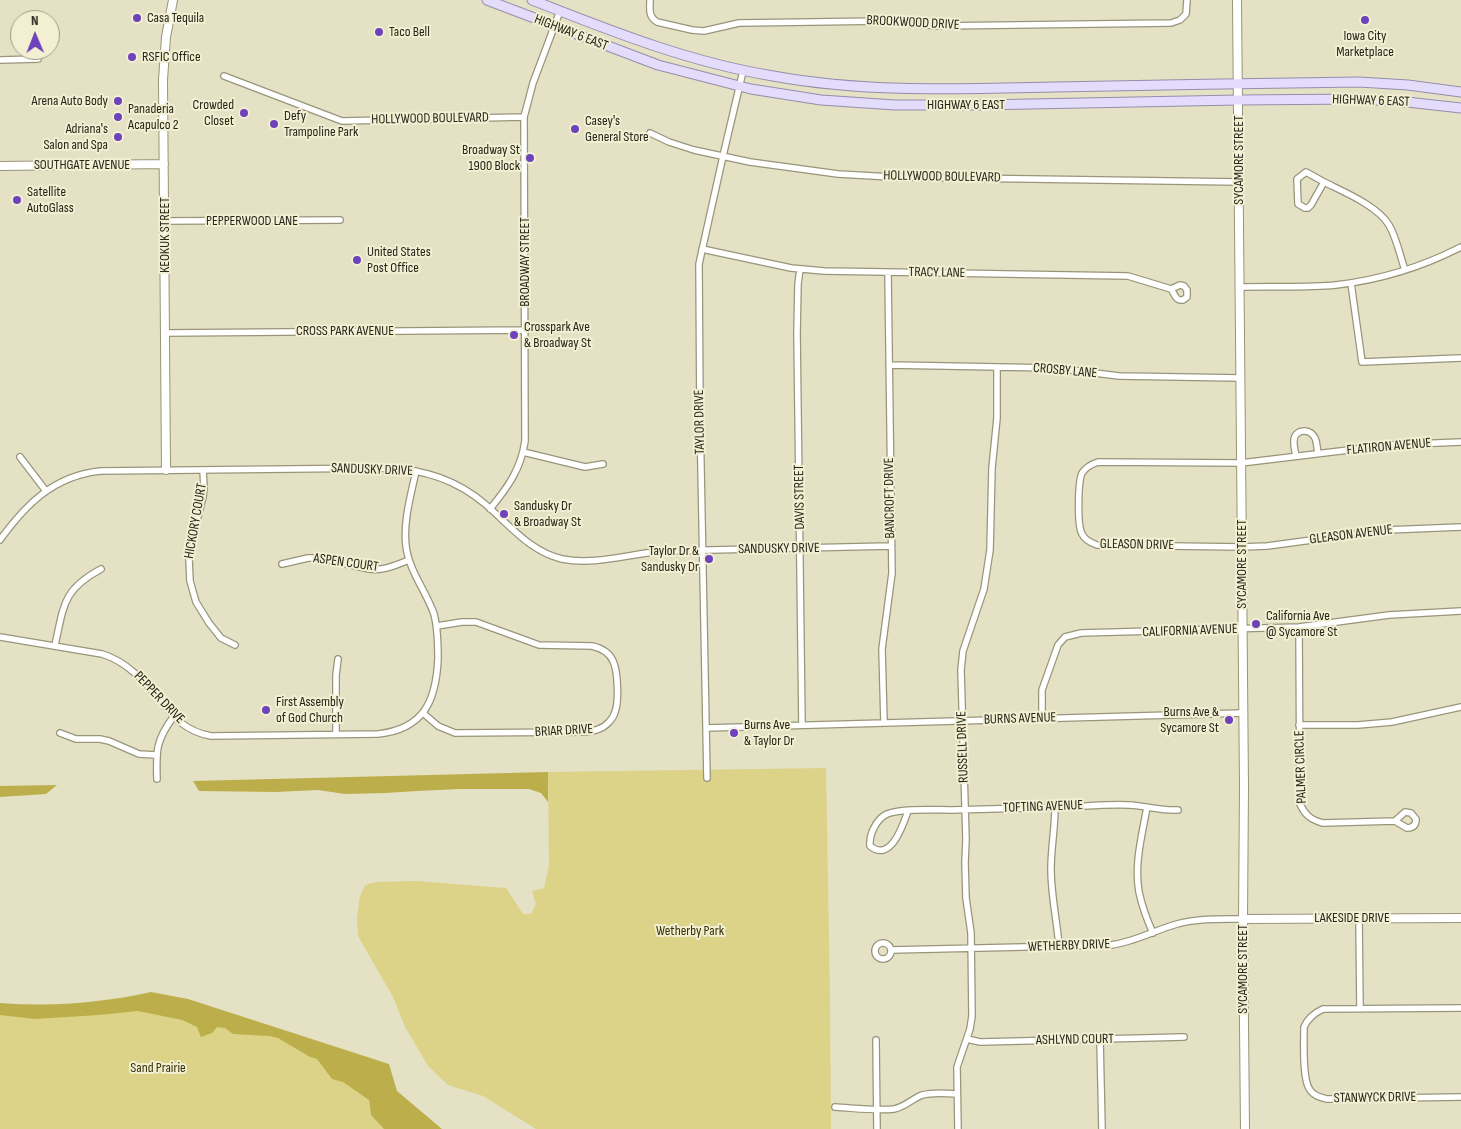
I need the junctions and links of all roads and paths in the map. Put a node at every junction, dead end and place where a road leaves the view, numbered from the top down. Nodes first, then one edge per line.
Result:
1 (173, 0) edge
2 (487, 0) edge
3 (532, 0) edge
4 (650, 0) edge
5 (1187, 0) edge
6 (1237, 0) edge
7 (560, 11) junction
8 (554, 27) junction
9 (743, 70) junction
10 (224, 76) dead end
11 (1238, 84) junction
12 (739, 86) junction
13 (1461, 92) edge
14 (1238, 100) junction
15 (1461, 108) edge
16 (524, 116) junction
17 (650, 133) dead end
18 (723, 156) junction
19 (164, 164) junction
20 (0, 166) edge
21 (1239, 182) junction
22 (1324, 182) junction
23 (340, 220) dead end
24 (164, 221) junction
25 (1461, 247) edge
26 (702, 249) junction
27 (800, 269) junction
28 (1405, 270) junction
29 (888, 272) junction
30 (1351, 283) junction
31 (1240, 287) junction
32 (1171, 289) dead end
33 (525, 330) junction
34 (165, 333) junction
35 (1461, 358) edge
36 (889, 365) junction
37 (997, 367) junction
38 (1240, 378) junction
39 (1461, 442) edge
40 (523, 452) junction
41 (1318, 454) junction
42 (1296, 456) junction
43 (20, 458) dead end
44 (1241, 463) junction
45 (603, 464) dead end
46 (166, 470) junction
47 (203, 470) junction
48 (416, 471) junction
49 (46, 491) junction
50 (490, 509) junction
51 (1461, 526) edge
52 (0, 540) edge
53 (891, 546) junction
54 (1242, 547) junction
55 (800, 548) junction
56 (703, 550) junction
57 (410, 560) junction
58 (282, 564) dead end
59 (101, 569) dead end
60 (1461, 611) edge
61 (437, 626) junction
62 (1299, 627) junction
63 (1242, 630) junction
64 (0, 637) edge
65 (55, 645) junction
66 (235, 645) dead end
67 (338, 659) dead end
68 (1461, 707) edge
69 (423, 713) junction
70 (1243, 714) junction
71 (174, 716) junction
72 (1042, 719) junction
73 (962, 721) junction
74 (884, 723) junction
75 (802, 725) junction
76 (1299, 725) junction
77 (706, 728) junction
78 (60, 733) dead end
79 (336, 734) junction
80 (156, 755) junction
81 (707, 778) dead end
82 (156, 779) dead end
83 (1055, 807) junction
84 (1147, 807) junction
85 (966, 809) junction
86 (1178, 810) dead end
87 (908, 811) junction
88 (1395, 822) dead end
89 (1359, 918) junction
90 (1461, 918) edge
91 (1243, 919) junction
92 (1153, 933) junction
93 (1059, 946) junction
94 (972, 948) junction
95 (891, 950) dead end
96 (1461, 1008) edge
97 (1360, 1009) junction
98 (1184, 1037) dead end
99 (967, 1039) junction
100 (876, 1040) dead end
101 (1100, 1040) junction
102 (957, 1094) junction
103 (1461, 1097) edge
104 (836, 1108) dead end
105 (877, 1109) junction
106 (877, 1129) edge
107 (958, 1129) edge
108 (1102, 1129) edge
109 (1245, 1129) edge

1 - 19 street, KEOKUK STREET
2 - 8 main road, HIGHWAY 6 EAST
3 - 7 main road, HIGHWAY 6 EAST
4 - 5 street, BROOKWOOD DRIVE
6 - 11 street, SYCAMORE STREET
7 - 8 street, BROADWAY STREET
7 - 9 main road, HIGHWAY 6 EAST
8 - 12 main road, HIGHWAY 6 EAST
8 - 16 street, BROADWAY STREET
9 - 11 main road, HIGHWAY 6 EAST
9 - 12 street, TAYLOR DRIVE
10 - 16 street, HOLLYWOOD BOULEVARD
11 - 13 main road, HIGHWAY 6 EAST
11 - 14 street, SYCAMORE STREET
12 - 14 main road, HIGHWAY 6 EAST
12 - 18 street, TAYLOR DRIVE
14 - 15 main road, HIGHWAY 6 EAST
14 - 21 street, SYCAMORE STREET
16 - 33 street, BROADWAY STREET
17 - 18 street, HOLLYWOOD BOULEVARD
18 - 21 street, HOLLYWOOD BOULEVARD
18 - 26 street, TAYLOR DRIVE
19 - 20 street, SOUTHGATE AVENUE
19 - 24 street, KEOKUK STREET
21 - 31 street, SYCAMORE STREET
22 - 22 street
22 - 28 street
23 - 24 street, PEPPERWOOD LANE
24 - 34 street, KEOKUK STREET
25 - 28 street
26 - 27 street, TRACY LANE
26 - 56 street, TAYLOR DRIVE
27 - 29 street, TRACY LANE
27 - 55 street, DAVIS STREET
28 - 30 street
29 - 32 street, TRACY LANE
29 - 36 street, BANCROFT DRIVE
30 - 31 street
30 - 35 street
31 - 38 street, SYCAMORE STREET
33 - 34 street, CROSS PARK AVENUE
33 - 40 street, BROADWAY STREET
34 - 46 street, KEOKUK STREET
36 - 37 street, CROSBY LANE
36 - 53 street, BANCROFT DRIVE
37 - 38 street, CROSBY LANE
37 - 73 street, RUSSELL DRIVE
38 - 44 street, SYCAMORE STREET
39 - 41 street, FLATIRON AVENUE
40 - 45 street
40 - 50 street, BROADWAY STREET
41 - 42 street, FLATIRON AVENUE
41 - 42 street
42 - 44 street, FLATIRON AVENUE
43 - 49 street
44 - 54 street, SYCAMORE STREET
44 - 54 street, GLEASON DRIVE
46 - 47 street, SANDUSKY DRIVE
46 - 49 street, SANDUSKY DRIVE
47 - 48 street, SANDUSKY DRIVE
47 - 66 street, HICKORY COURT
48 - 50 street, SANDUSKY DRIVE
48 - 57 street, PEPPER DRIVE
49 - 52 street, SANDUSKY DRIVE
50 - 56 street, SANDUSKY DRIVE
51 - 54 street, GLEASON AVENUE
53 - 55 street, SANDUSKY DRIVE
53 - 74 street, BANCROFT DRIVE
54 - 63 street, SYCAMORE STREET
55 - 56 street, SANDUSKY DRIVE
55 - 75 street, DAVIS STREET
56 - 77 street, TAYLOR DRIVE
57 - 58 street, ASPEN COURT
57 - 61 street, PEPPER DRIVE
59 - 65 street
60 - 62 street, CALIFORNIA AVENUE
61 - 69 street, PEPPER DRIVE
61 - 69 street, BRIAR DRIVE
62 - 63 street, CALIFORNIA AVENUE
62 - 76 street, PALMER CIRCLE
63 - 70 street, SYCAMORE STREET
63 - 72 street, CALIFORNIA AVENUE
64 - 65 street, PEPPER DRIVE
65 - 71 street, PEPPER DRIVE
67 - 79 street
68 - 76 street
69 - 79 street, PEPPER DRIVE
70 - 72 street, BURNS AVENUE
70 - 91 street, SYCAMORE STREET
71 - 79 street, PEPPER DRIVE
71 - 80 street
72 - 73 street, BURNS AVENUE
73 - 74 street, BURNS AVENUE
73 - 85 street, RUSSELL DRIVE
74 - 75 street, BURNS AVENUE
75 - 77 street, BURNS AVENUE
76 - 88 street, PALMER CIRCLE
77 - 81 street, TAYLOR DRIVE
78 - 80 street
80 - 82 street
83 - 84 street, TOFTING AVENUE
83 - 85 street, TOFTING AVENUE
83 - 93 street
84 - 86 street, TOFTING AVENUE
84 - 92 street
85 - 87 street, TOFTING AVENUE
85 - 94 street, RUSSELL DRIVE
87 - 87 street, TOFTING AVENUE
89 - 90 street, LAKESIDE DRIVE
89 - 91 street, LAKESIDE DRIVE
89 - 97 street
91 - 92 street, WETHERBY DRIVE
91 - 109 street, SYCAMORE STREET
92 - 93 street, WETHERBY DRIVE
93 - 94 street, WETHERBY DRIVE
94 - 95 street, WETHERBY DRIVE
94 - 99 street, RUSSELL DRIVE
96 - 97 street, STANWYCK DRIVE
97 - 103 street, STANWYCK DRIVE
98 - 101 street, ASHLYND COURT
99 - 101 street, ASHLYND COURT
99 - 102 street, RUSSELL DRIVE
100 - 105 street
101 - 108 street
102 - 105 street
102 - 107 street, RUSSELL DRIVE
104 - 105 street
105 - 106 street

